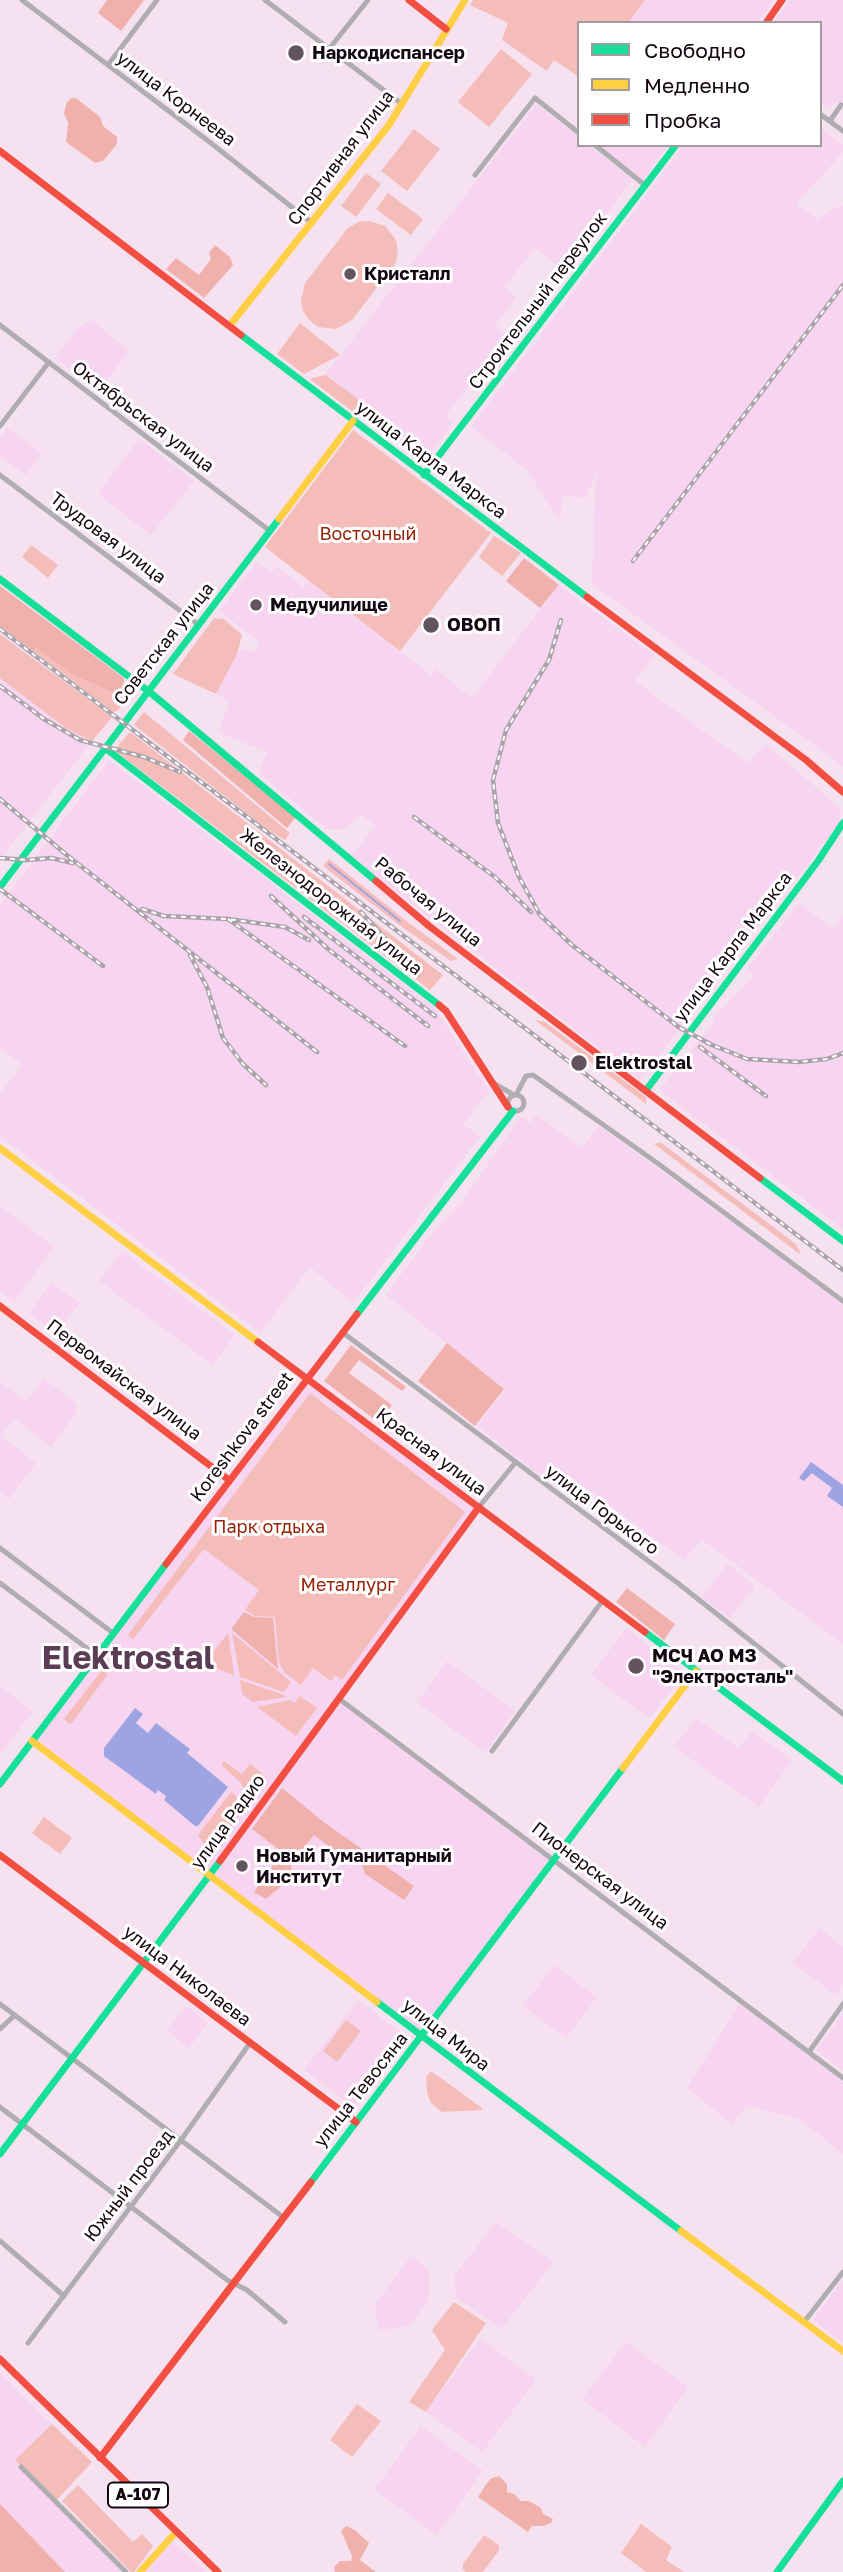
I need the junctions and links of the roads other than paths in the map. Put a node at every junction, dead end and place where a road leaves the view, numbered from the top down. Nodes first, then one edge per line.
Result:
1 (22, 0) edge
2 (157, 0) edge
3 (265, 0) edge
4 (368, 0) edge
5 (409, 0) edge
6 (465, 0) edge
7 (782, 0) edge
8 (767, 21) edge
9 (446, 29) junction
10 (329, 49) junction
11 (108, 65) junction
12 (402, 104) junction
13 (841, 105) dead end
14 (822, 115) edge
15 (830, 121) junction
16 (577, 131) edge
17 (843, 131) edge
18 (597, 147) edge
19 (675, 147) edge
20 (0, 152) edge
21 (475, 175) dead end
22 (646, 186) junction
23 (312, 223) junction
24 (0, 325) edge
25 (230, 326) junction
26 (49, 362) junction
27 (353, 421) junction
28 (0, 426) edge
29 (0, 475) edge
30 (424, 475) junction
31 (270, 531) junction
32 (0, 579) edge
33 (199, 625) junction
34 (148, 691) junction
35 (105, 748) junction
36 (843, 792) edge
37 (843, 823) edge
38 (0, 887) edge
39 (491, 1082) junction
40 (647, 1090) junction
41 (515, 1095) junction
42 (510, 1109) junction
43 (0, 1148) edge
44 (843, 1241) edge
45 (843, 1301) edge
46 (0, 1306) edge
47 (342, 1332) junction
48 (307, 1378) junction
49 (516, 1463) junction
50 (229, 1480) junction
51 (479, 1507) junction
52 (0, 1548) edge
53 (0, 1583) edge
54 (603, 1600) junction
55 (113, 1633) junction
56 (96, 1656) junction
57 (696, 1671) junction
58 (338, 1698) junction
59 (843, 1714) edge
60 (32, 1741) junction
61 (492, 1751) dead end
62 (843, 1782) edge
63 (0, 1784) edge
64 (0, 1855) edge
65 (555, 1860) junction
66 (210, 1875) junction
67 (145, 1962) junction
68 (0, 2004) edge
69 (843, 2004) edge
70 (15, 2015) junction
71 (0, 2029) edge
72 (422, 2037) junction
73 (250, 2043) junction
74 (809, 2052) junction
75 (72, 2058) junction
76 (843, 2078) edge
77 (0, 2107) edge
78 (356, 2122) junction
79 (22, 2123) junction
80 (181, 2140) junction
81 (0, 2154) edge
82 (131, 2207) junction
83 (283, 2217) junction
84 (0, 2241) edge
85 (843, 2272) edge
86 (231, 2281) junction
87 (64, 2297) junction
88 (285, 2322) dead end
89 (804, 2322) junction
90 (28, 2343) dead end
91 (843, 2351) edge
92 (0, 2359) edge
93 (100, 2459) junction
94 (21, 2467) dead end
95 (843, 2480) edge
96 (176, 2532) junction
97 (126, 2572) edge
98 (140, 2572) edge
99 (218, 2572) edge
100 (777, 2572) edge

1 - 11 street, улица Корнеева
2 - 11 street
3 - 10 street
4 - 10 street
5 - 9 main road
6 - 9 main road, Спортивная улица
7 - 8 main road
9 - 12 main road, Спортивная улица
10 - 12 street
11 - 23 street, улица Корнеева
12 - 23 main road, Спортивная улица
13 - 15 street
14 - 15 street
15 - 17 street
16 - 21 street
18 - 22 street
19 - 22 main road, Строительный переулок
20 - 25 main road, улица Карла Маркса
22 - 30 main road, Строительный переулок
23 - 25 main road, Спортивная улица
24 - 26 street, Октябрьская улица
25 - 27 main road, улица Карла Маркса
26 - 28 street
26 - 31 street, Октябрьская улица
27 - 30 main road, улица Карла Маркса
27 - 31 main road, Советская улица
29 - 33 street, Трудовая улица
30 - 36 main road, улица Карла Маркса
31 - 33 main road, Советская улица
32 - 34 main road, Рабочая улица
33 - 34 main road, Советская улица
34 - 35 main road, Советская улица
34 - 40 main road, Рабочая улица
35 - 38 main road, Советская улица
35 - 39 main road, Железнодорожная улица
37 - 40 main road, улица Карла Маркса
39 - 41 street
39 - 42 main road, Железнодорожная улица
40 - 44 main road, Рабочая улица
41 - 42 street
41 - 42 street
41 - 45 street
42 - 47 main road, Koreshkova street
43 - 48 main road, Красная улица
46 - 50 main road, Первомайская улица
47 - 48 main road, Koreshkova street
47 - 49 street, улица Горького
48 - 50 main road, Koreshkova street
48 - 51 main road, Красная улица
49 - 51 street
49 - 59 street, улица Горького
50 - 55 main road, Koreshkova street
51 - 54 main road, Красная улица
51 - 58 main road, улица Радио
52 - 55 street
53 - 56 street
54 - 57 main road, Красная улица
54 - 61 street
55 - 56 main road, Koreshkova street
56 - 60 main road, Koreshkova street
57 - 62 main road, Красная улица
57 - 65 main road, улица Тевосяна
58 - 65 street, Пионерская улица
58 - 66 main road, улица Радио
60 - 63 main road, Koreshkova street
60 - 66 main road, улица Мира
64 - 67 main road, улица Николаева
65 - 72 main road, улица Тевосяна
65 - 74 street, Пионерская улица
66 - 67 main road, улица Радио
66 - 72 main road, улица Мира
67 - 73 main road, улица Николаева
67 - 75 main road, улица Радио
68 - 70 street
69 - 74 street
70 - 71 street
70 - 75 street
72 - 78 main road, улица Тевосяна
72 - 89 main road, улица Мира
73 - 78 main road, улица Николаева
73 - 80 street, Южный проезд
74 - 76 street, Пионерская улица
75 - 79 main road, улица Радио
75 - 80 street
77 - 79 street
78 - 83 main road, улица Тевосяна
79 - 81 main road, улица Радио
79 - 82 street
80 - 82 street, Южный проезд
80 - 83 street
82 - 86 street
82 - 87 street, Южный проезд
83 - 86 main road, улица Тевосяна
84 - 87 street
85 - 89 street
86 - 88 street
86 - 93 main road, улица Тевосяна
87 - 90 street, Южный проезд
89 - 91 main road, улица Мира
92 - 93 main road, А-107
93 - 96 main road, А-107
94 - 97 street
95 - 100 main road
96 - 98 main road
96 - 99 main road, А-107

